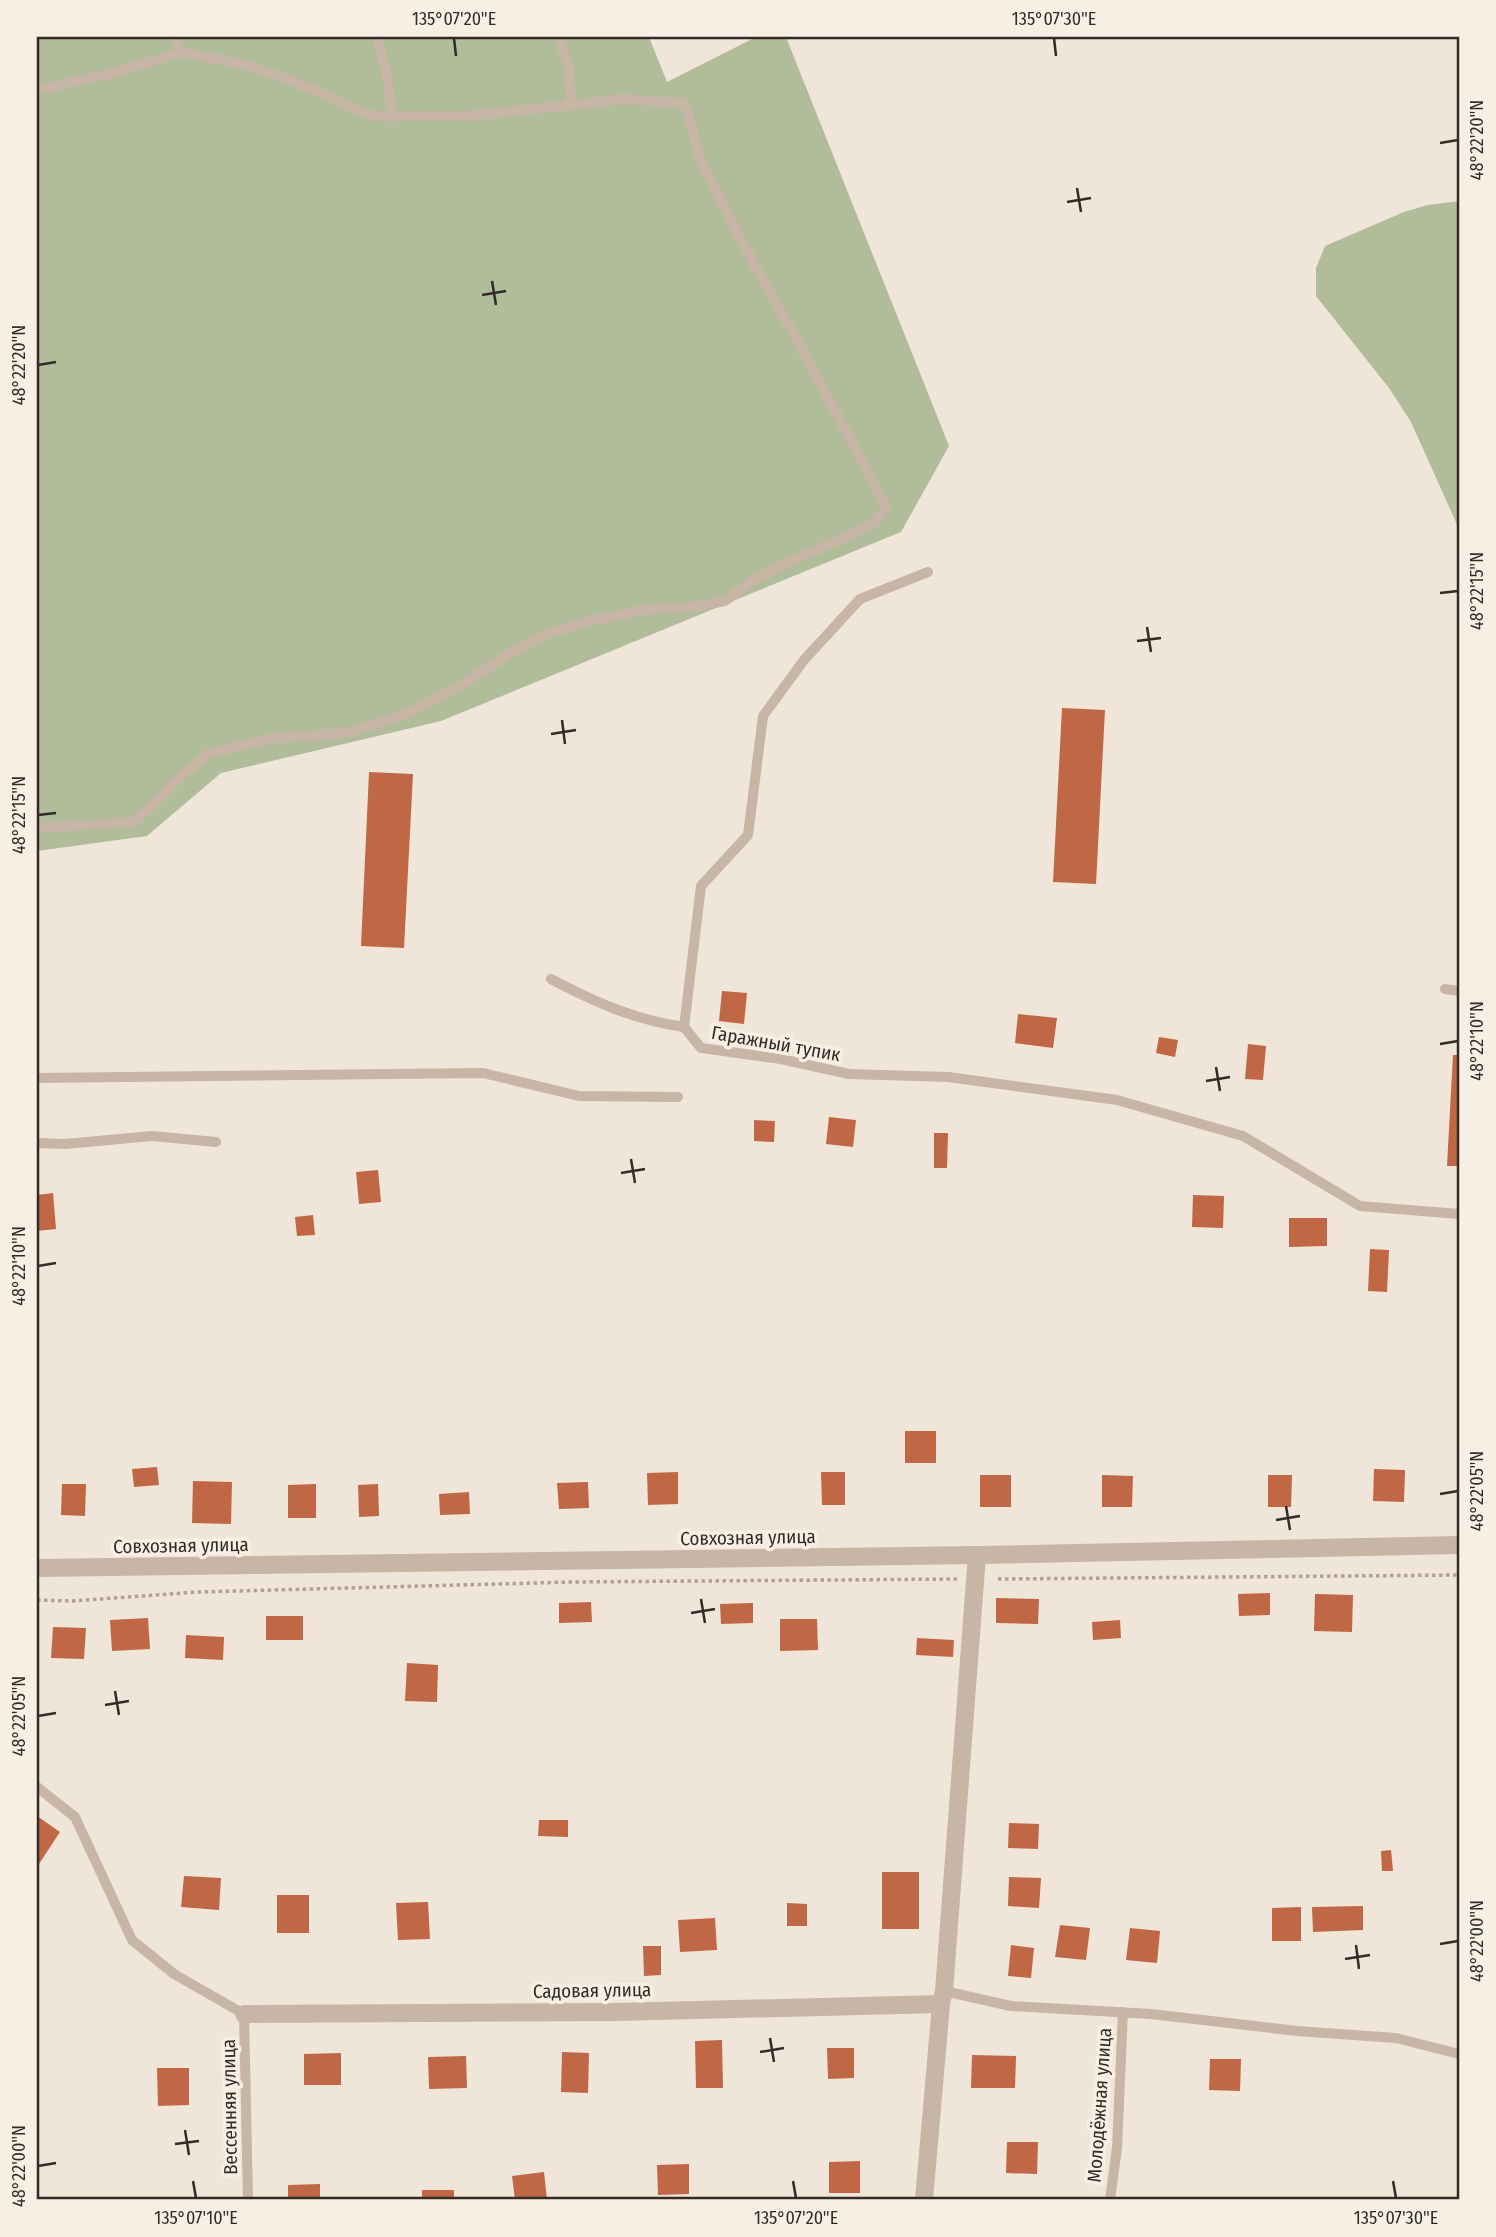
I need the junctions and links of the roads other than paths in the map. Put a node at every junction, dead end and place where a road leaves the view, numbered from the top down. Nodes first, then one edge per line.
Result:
1 (174, 37) edge
2 (377, 37) edge
3 (559, 37) edge
4 (181, 52) junction
5 (37, 90) edge
6 (571, 105) junction
7 (392, 117) junction
8 (928, 572) dead end
9 (37, 828) edge
10 (551, 979) dead end
11 (1445, 989) dead end
12 (1459, 991) edge
13 (684, 1027) junction
14 (37, 1078) edge
15 (678, 1097) dead end
16 (216, 1142) dead end
17 (37, 1143) edge
18 (1459, 1214) edge
19 (1459, 1545) edge
20 (976, 1555) junction
21 (37, 1567) edge
22 (37, 1787) edge
23 (942, 1997) junction
24 (1123, 2012) junction
25 (244, 2014) junction
26 (1459, 2054) edge
27 (248, 2200) edge
28 (925, 2200) edge
29 (1110, 2200) edge

1 - 4 lane
2 - 7 lane
3 - 6 lane
4 - 5 lane
4 - 7 lane
6 - 7 lane
6 - 9 lane
8 - 13 lane, Гаражный тупик
10 - 13 lane
11 - 12 lane
13 - 18 lane, Гаражный тупик
14 - 15 lane
16 - 17 lane
19 - 20 street, Совхозная улица
20 - 21 street, Совхозная улица
20 - 23 street
22 - 25 lane
23 - 24 lane
23 - 25 street, Садовая улица
23 - 28 street
24 - 26 lane
24 - 29 lane, Молодёжная улица
25 - 27 lane, Вессенняя улица

